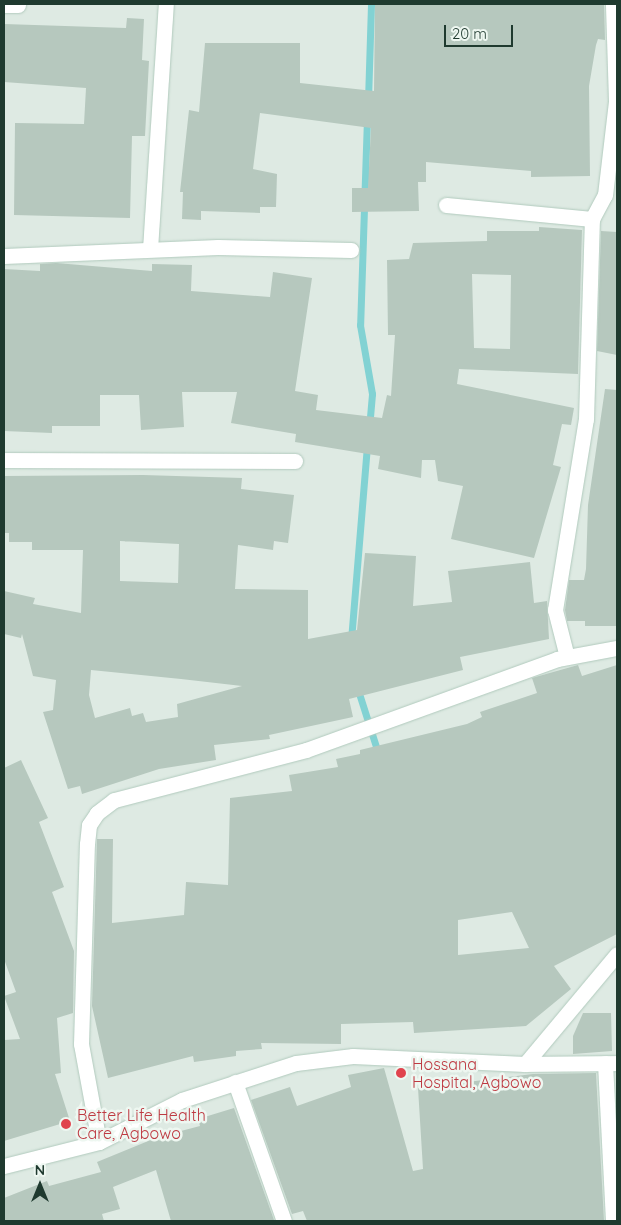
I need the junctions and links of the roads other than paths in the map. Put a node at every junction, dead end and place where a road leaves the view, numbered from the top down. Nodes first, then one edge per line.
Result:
1 (166, 4) edge
2 (613, 4) edge
3 (611, 196) edge
4 (446, 204) dead end
5 (592, 219) junction
6 (150, 249) junction
7 (351, 250) dead end
8 (4, 256) edge
9 (4, 460) edge
10 (296, 461) dead end
11 (617, 648) edge
12 (567, 657) junction
13 (617, 954) edge
14 (611, 1063) edge
15 (525, 1064) junction
16 (235, 1082) junction
17 (99, 1142) junction
18 (4, 1166) edge
19 (284, 1221) edge
20 (613, 1221) edge

1 - 6 street
2 - 3 street
3 - 5 street
4 - 5 street
5 - 12 street
6 - 7 street
6 - 8 street
9 - 10 street
11 - 12 street
12 - 17 street
13 - 15 street
14 - 15 street
14 - 20 street
15 - 16 street
16 - 17 street
16 - 19 street
17 - 18 street

